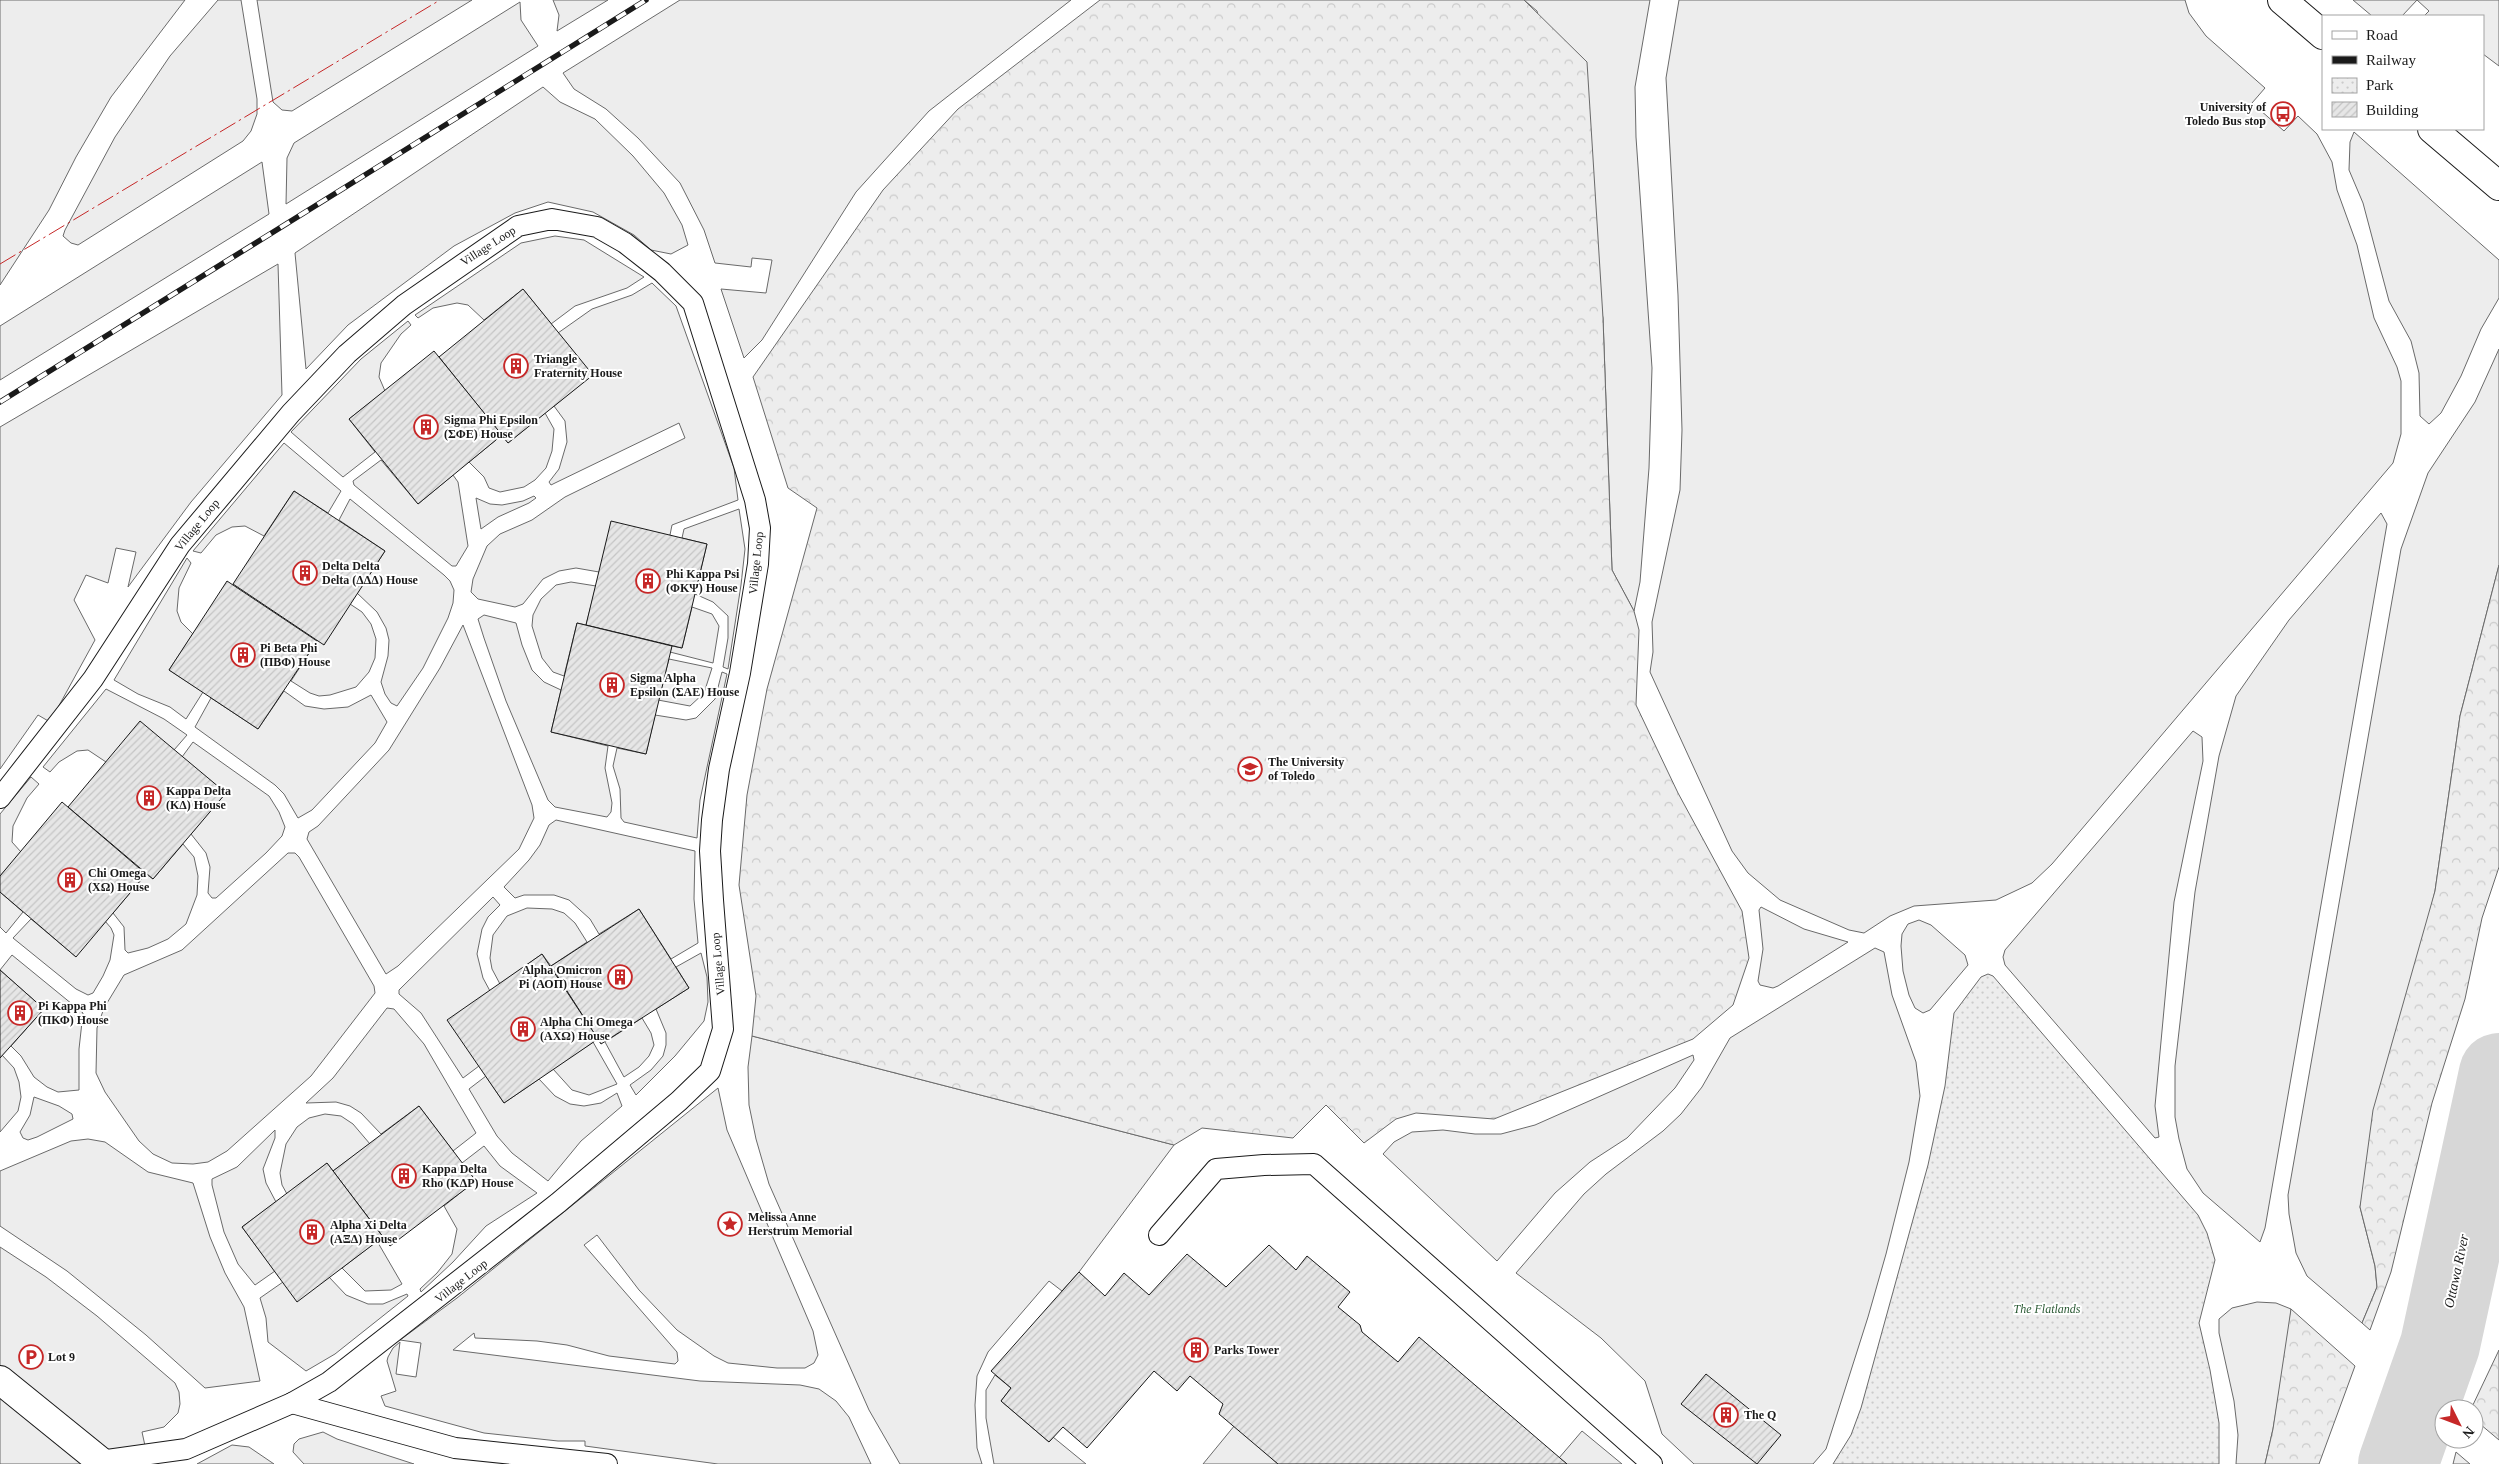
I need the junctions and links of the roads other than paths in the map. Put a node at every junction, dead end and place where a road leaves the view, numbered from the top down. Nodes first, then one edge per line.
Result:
1 (2282, 0) edge
2 (2322, 34) edge
3 (2433, 130) edge
4 (2499, 186) edge
5 (0, 798) edge
6 (1159, 1235) dead end
7 (0, 1380) edge
8 (292, 1404) junction
9 (455, 1448) junction
10 (101, 1463) edge
11 (483, 1464) edge
12 (607, 1464) edge
13 (1652, 1464) edge

1 - 2 street
3 - 4 street
5 - 8 lane, Village Loop
6 - 13 lane
7 - 10 street
8 - 9 lane
8 - 10 lane, Village Loop
9 - 11 lane
9 - 12 lane

